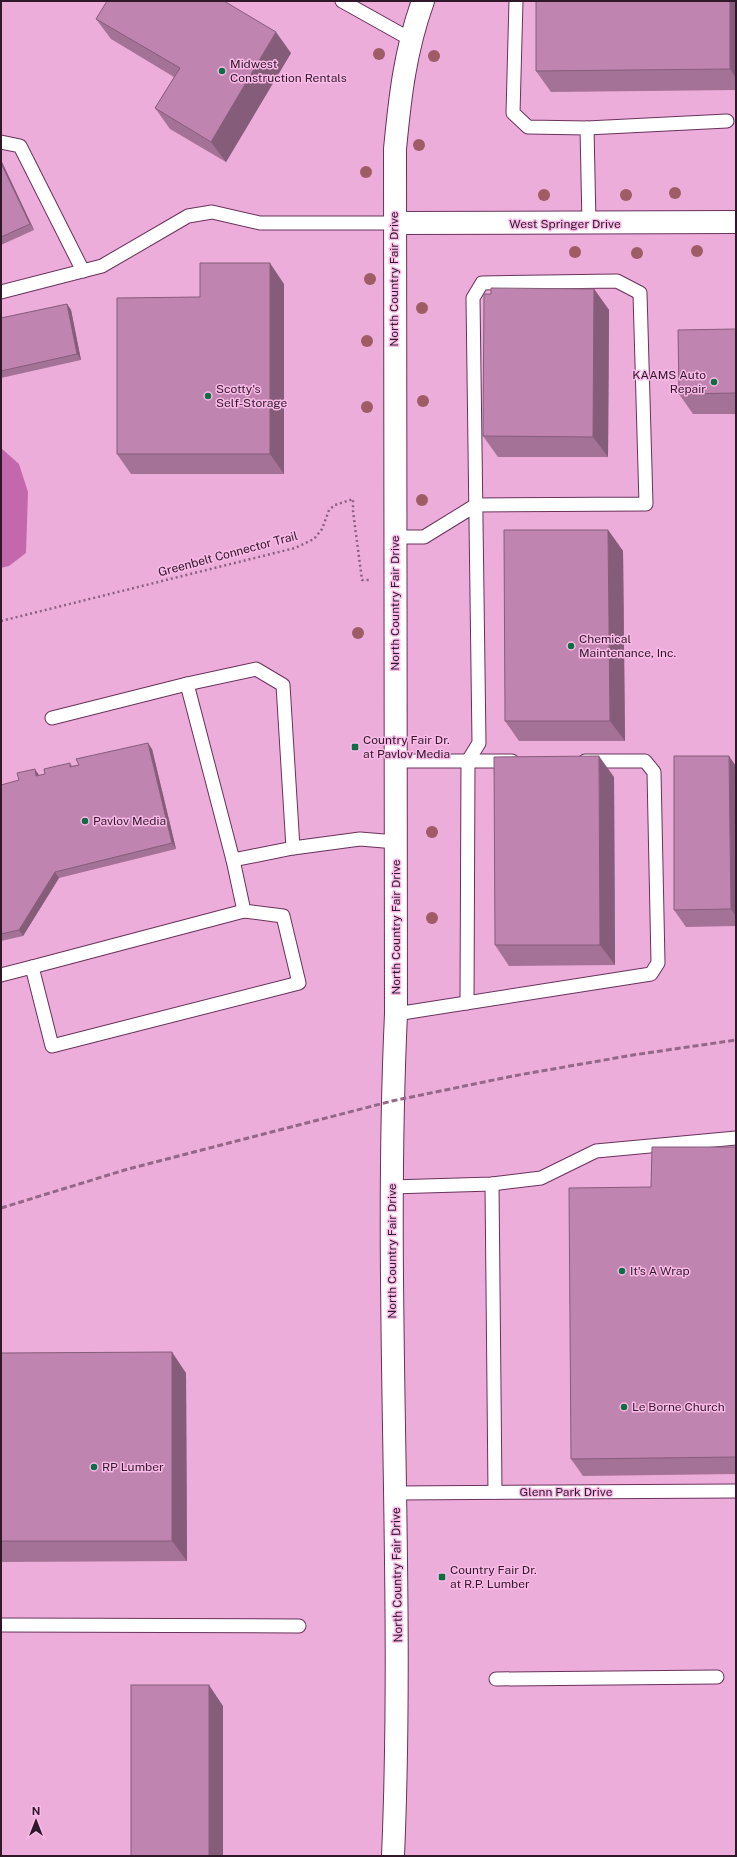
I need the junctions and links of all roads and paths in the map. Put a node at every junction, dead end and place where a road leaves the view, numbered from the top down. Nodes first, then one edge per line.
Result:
1 (342, 1) edge
2 (423, 1) edge
3 (516, 1) edge
4 (410, 39) junction
5 (727, 121) dead end
6 (587, 128) junction
7 (1, 142) edge
8 (736, 222) edge
9 (394, 223) junction
10 (589, 224) junction
11 (83, 271) junction
12 (1, 292) edge
13 (476, 505) junction
14 (395, 538) junction
15 (395, 580) junction
16 (1, 622) edge
17 (187, 684) junction
18 (52, 718) dead end
19 (395, 761) junction
20 (468, 761) junction
21 (522, 761) edge
22 (576, 761) edge
23 (396, 842) junction
24 (293, 848) junction
25 (233, 860) junction
26 (244, 911) junction
27 (32, 967) junction
28 (1, 975) edge
29 (467, 1003) junction
30 (396, 1014) junction
31 (736, 1138) edge
32 (492, 1184) junction
33 (391, 1187) junction
34 (736, 1491) edge
35 (495, 1492) junction
36 (396, 1493) junction
37 (1, 1625) edge
38 (299, 1626) dead end
39 (717, 1677) dead end
40 (496, 1679) dead end
41 (393, 1856) edge

1 - 4 lane
2 - 4 street, North Country Fair Drive
3 - 6 lane
4 - 9 street, North Country Fair Drive
5 - 6 lane
6 - 10 lane
7 - 11 lane
8 - 10 street, West Springer Drive
9 - 10 street, West Springer Drive
9 - 11 lane
9 - 14 street, North Country Fair Drive
11 - 12 lane
13 - 13 lane
13 - 14 lane
13 - 20 lane
14 - 15 street, North Country Fair Drive
15 - 16 path, Greenbelt Connector Trail
15 - 19 street, North Country Fair Drive
17 - 18 lane
17 - 24 lane
17 - 25 lane
19 - 20 lane
19 - 23 street, North Country Fair Drive
20 - 21 lane
20 - 29 lane
22 - 29 lane
23 - 24 lane
23 - 30 street, North Country Fair Drive
24 - 25 lane
25 - 26 lane
26 - 27 lane
26 - 27 lane
27 - 28 lane
29 - 30 lane
30 - 33 street, North Country Fair Drive
31 - 32 lane
32 - 33 lane
32 - 35 lane
33 - 36 street, North Country Fair Drive
34 - 35 lane, Glenn Park Drive
35 - 36 lane, Glenn Park Drive
36 - 41 street, North Country Fair Drive
37 - 38 lane
39 - 40 lane

